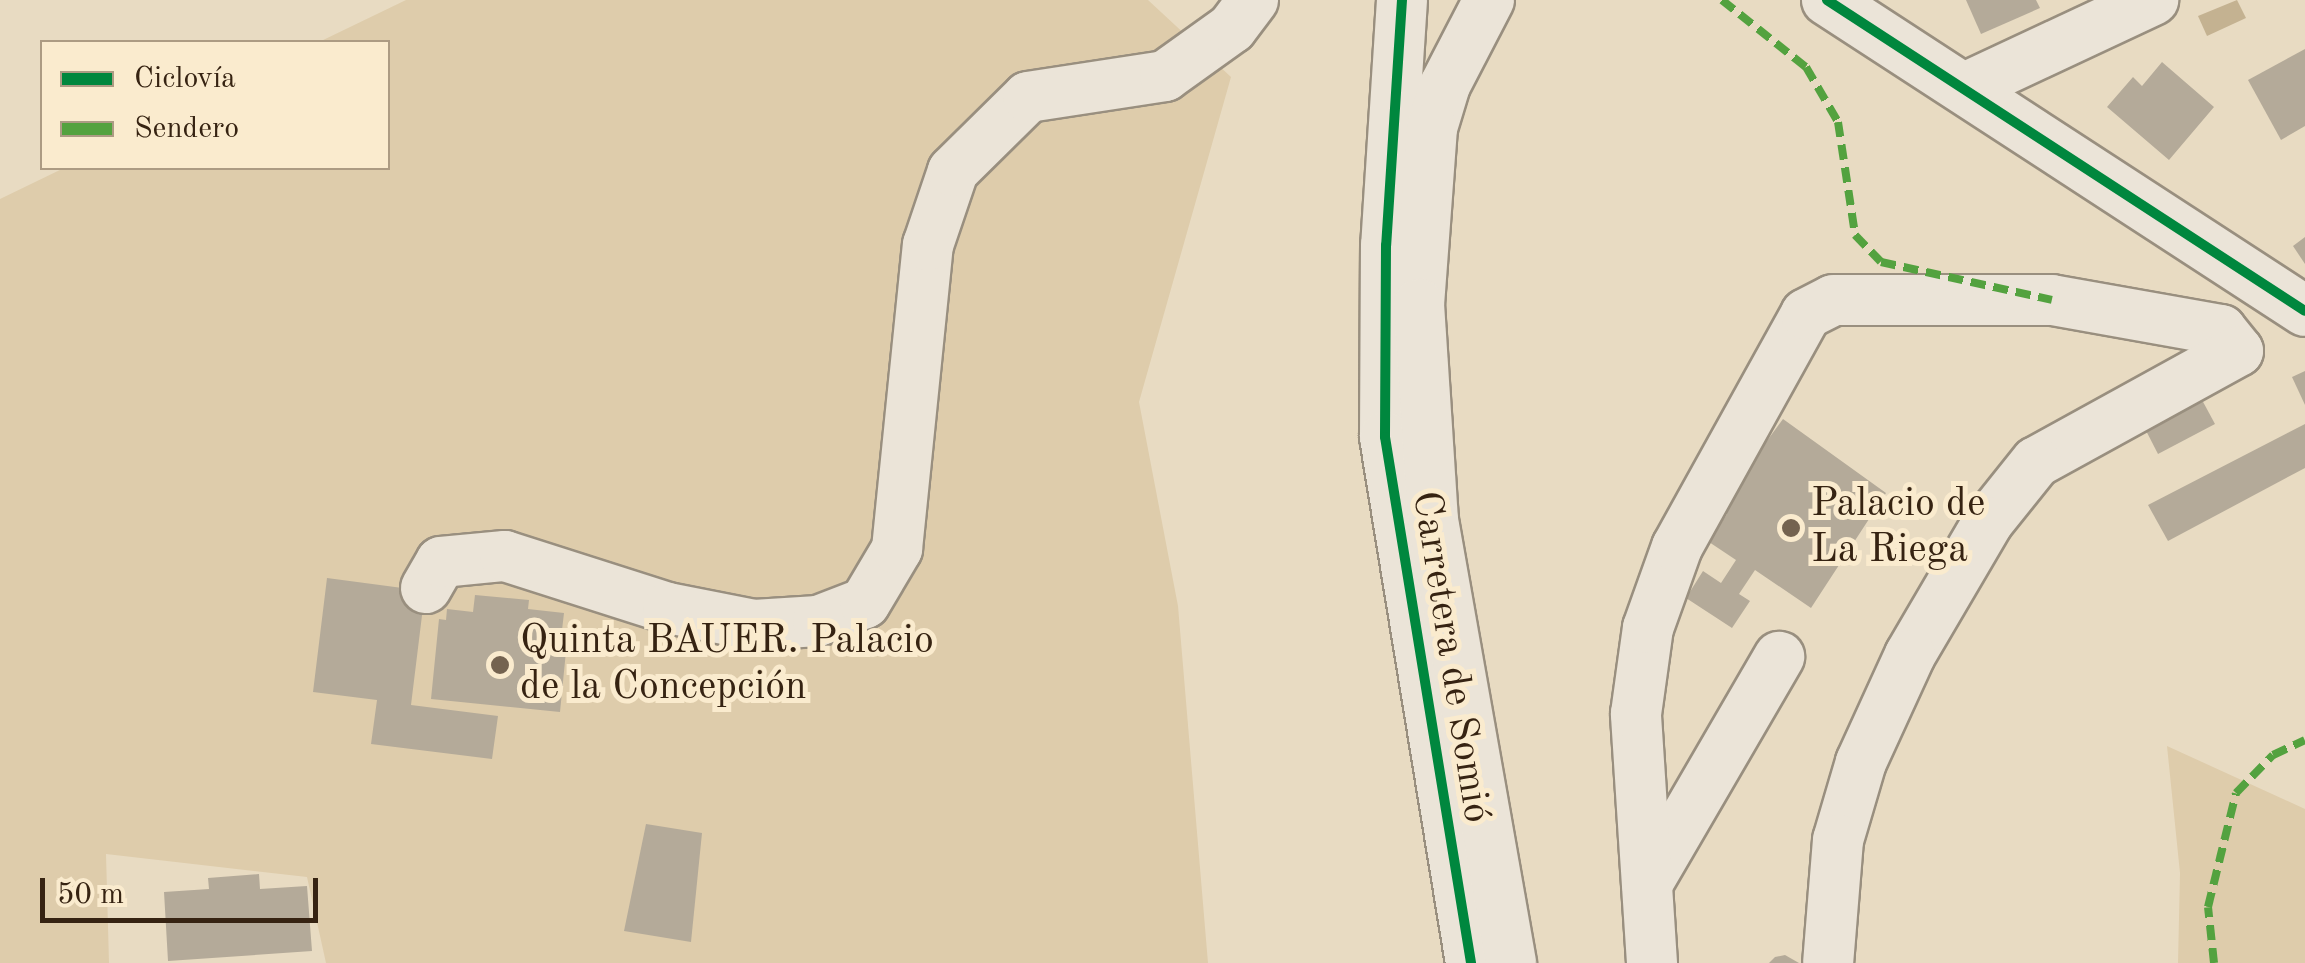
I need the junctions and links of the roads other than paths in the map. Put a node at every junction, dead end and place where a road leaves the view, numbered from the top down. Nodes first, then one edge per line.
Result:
1 (1252, 0) edge
2 (1402, 0) edge
3 (1488, 0) edge
4 (1827, 0) edge
5 (2153, 0) edge
6 (1965, 88) junction
7 (2305, 310) edge
8 (426, 588) dead end
9 (1780, 657) dead end
10 (1647, 884) junction
11 (1471, 963) edge
12 (1511, 963) edge
13 (1652, 963) edge
14 (1828, 963) edge

1 - 8 street
2 - 11 street, Carretera de Somió
3 - 12 street
4 - 6 street
5 - 6 street
6 - 7 street
9 - 10 street
10 - 13 street
10 - 14 street

